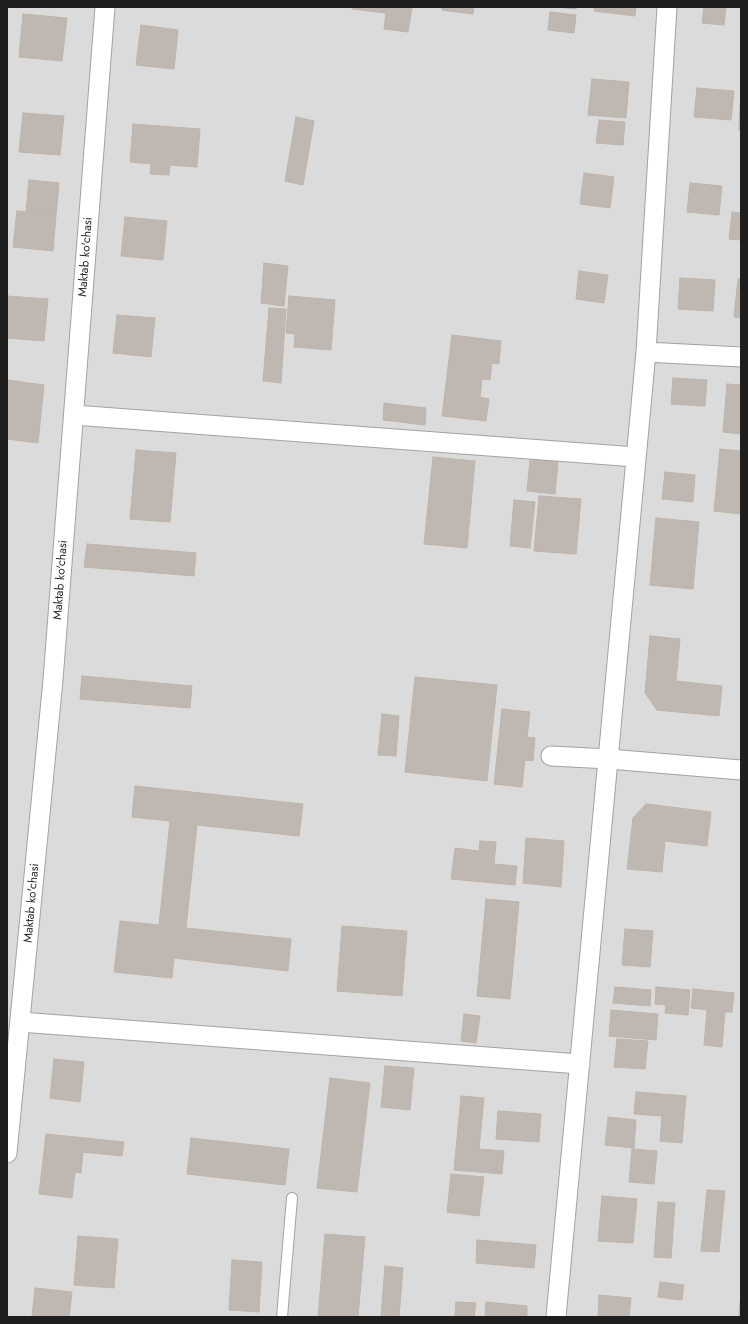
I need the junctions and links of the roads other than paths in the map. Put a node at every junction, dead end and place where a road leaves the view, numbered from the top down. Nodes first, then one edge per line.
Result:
1 (106, 7) edge
2 (667, 7) edge
3 (646, 352) junction
4 (741, 358) edge
5 (74, 415) junction
6 (636, 457) junction
7 (552, 756) dead end
8 (609, 759) junction
9 (741, 770) edge
10 (20, 1022) junction
11 (580, 1064) junction
12 (7, 1153) edge
13 (292, 1198) dead end
14 (282, 1317) edge
15 (556, 1317) edge

1 - 5 street, Maktab ko'chasi
2 - 3 street
3 - 4 street
3 - 6 street
5 - 6 street
5 - 10 street, Maktab ko'chasi
6 - 8 street
7 - 8 street
8 - 9 street
8 - 11 street
10 - 11 street
10 - 12 street, Maktab ko'chasi
11 - 15 street
13 - 14 lane

